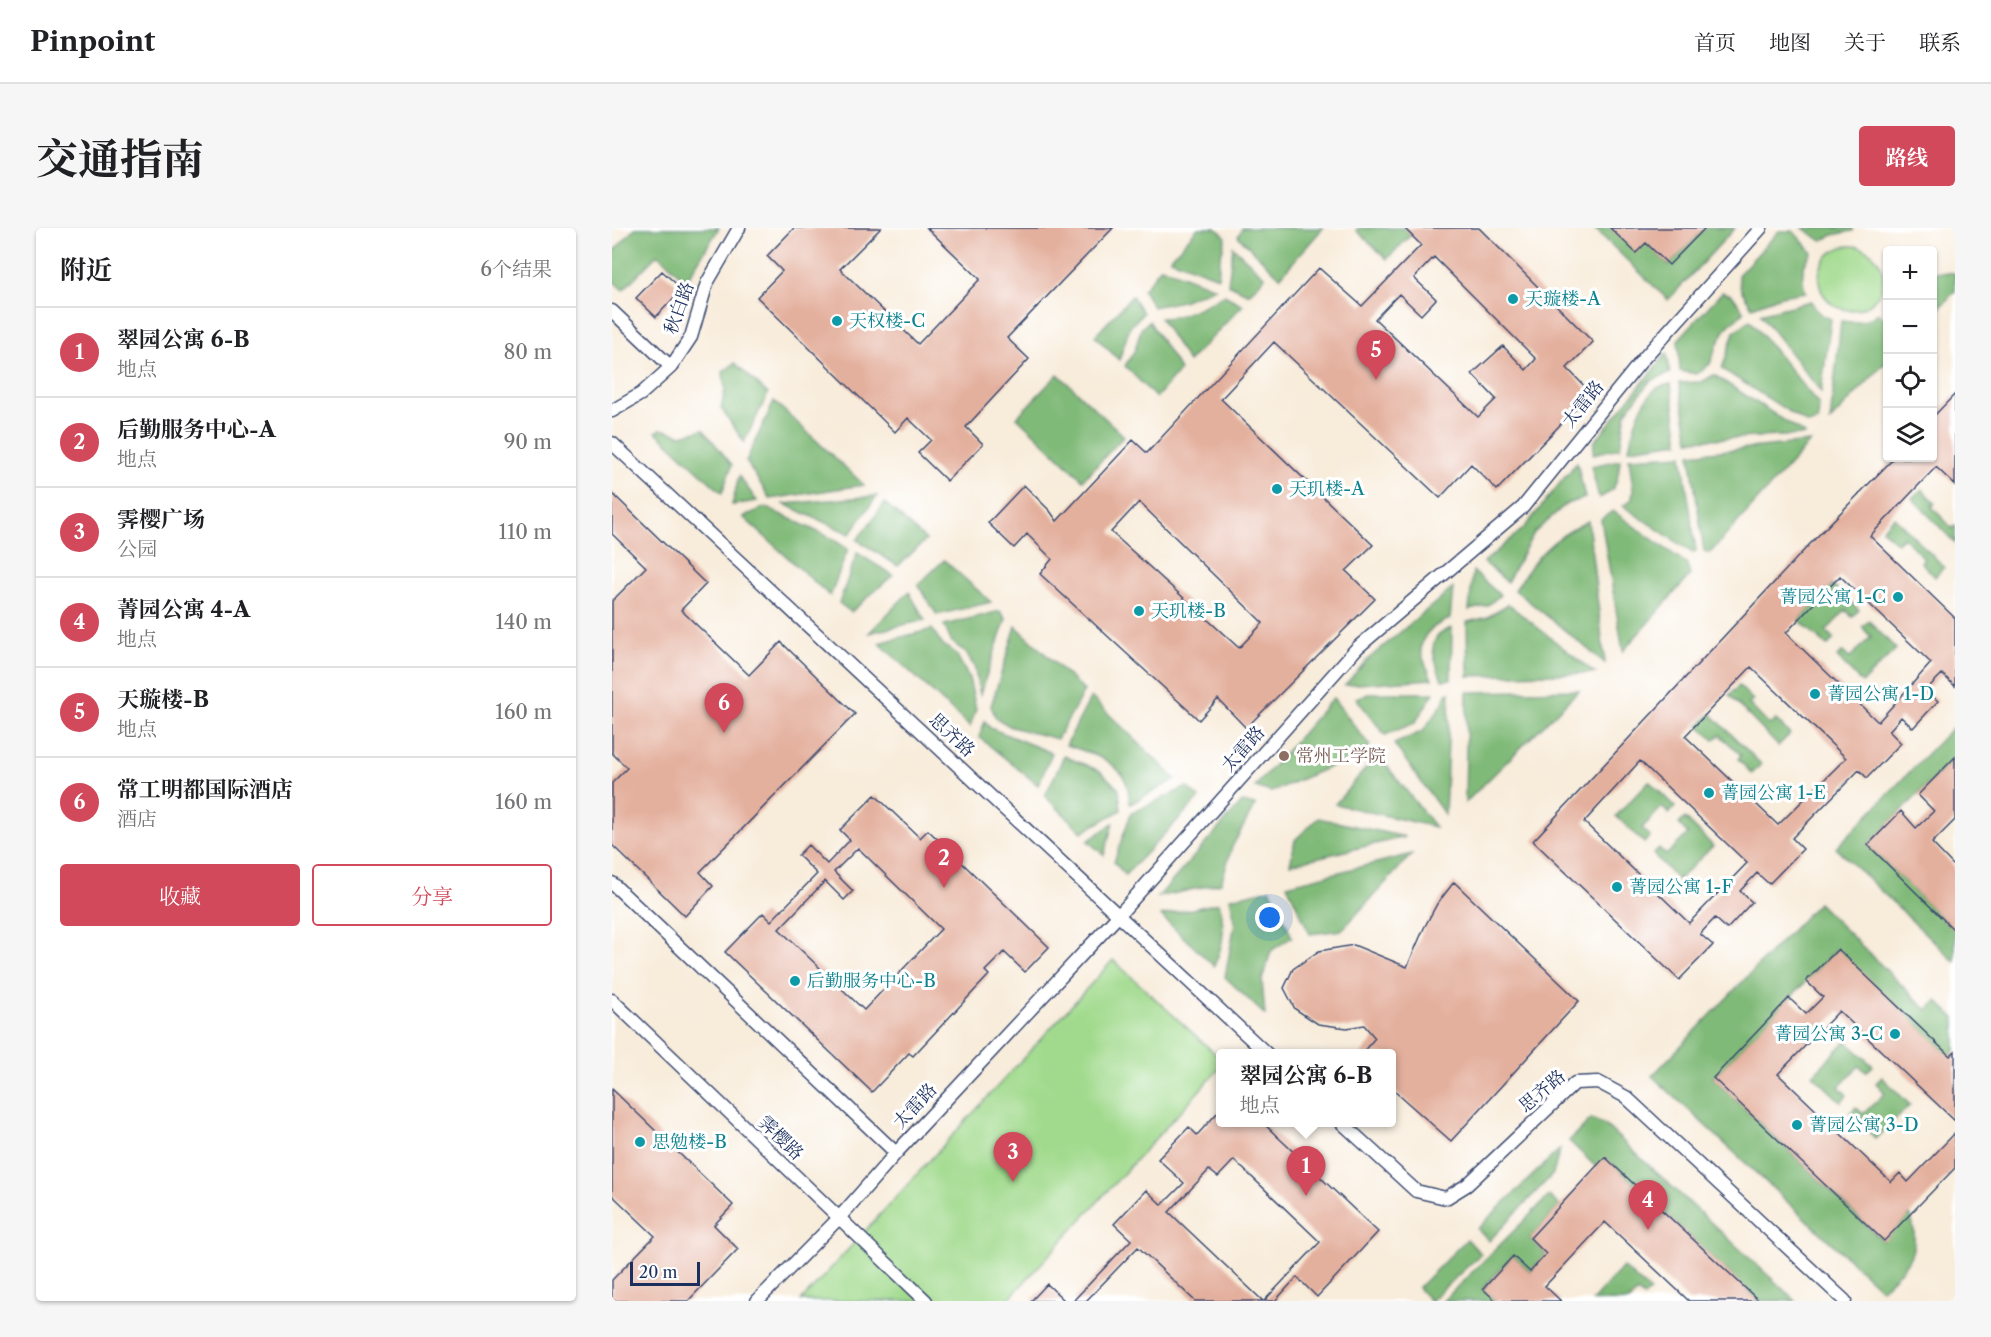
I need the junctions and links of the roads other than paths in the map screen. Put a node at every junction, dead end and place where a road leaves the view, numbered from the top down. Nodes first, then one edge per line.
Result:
1 (739, 228) edge
2 (1761, 228) edge
3 (612, 311) edge
4 (671, 367) junction
5 (612, 411) edge
6 (612, 443) edge
7 (612, 883) edge
8 (1118, 916) junction
9 (612, 1000) edge
10 (1263, 1049) edge
11 (1346, 1127) edge
12 (896, 1153) junction
13 (839, 1218) junction
14 (757, 1301) edge
15 (926, 1301) edge
16 (1845, 1301) edge

1 - 4 lane, 秋白路
2 - 8 lane, 太雷路
3 - 4 lane
4 - 5 lane, 秋白路
6 - 8 lane, 思齐路
7 - 12 lane
8 - 10 lane, 思齐路
8 - 12 lane, 太雷路
9 - 13 lane, 霁樱路
11 - 16 lane, 思齐路
12 - 13 lane, 太雷路
13 - 14 lane, 太雷路
13 - 15 lane, 霁樱路

